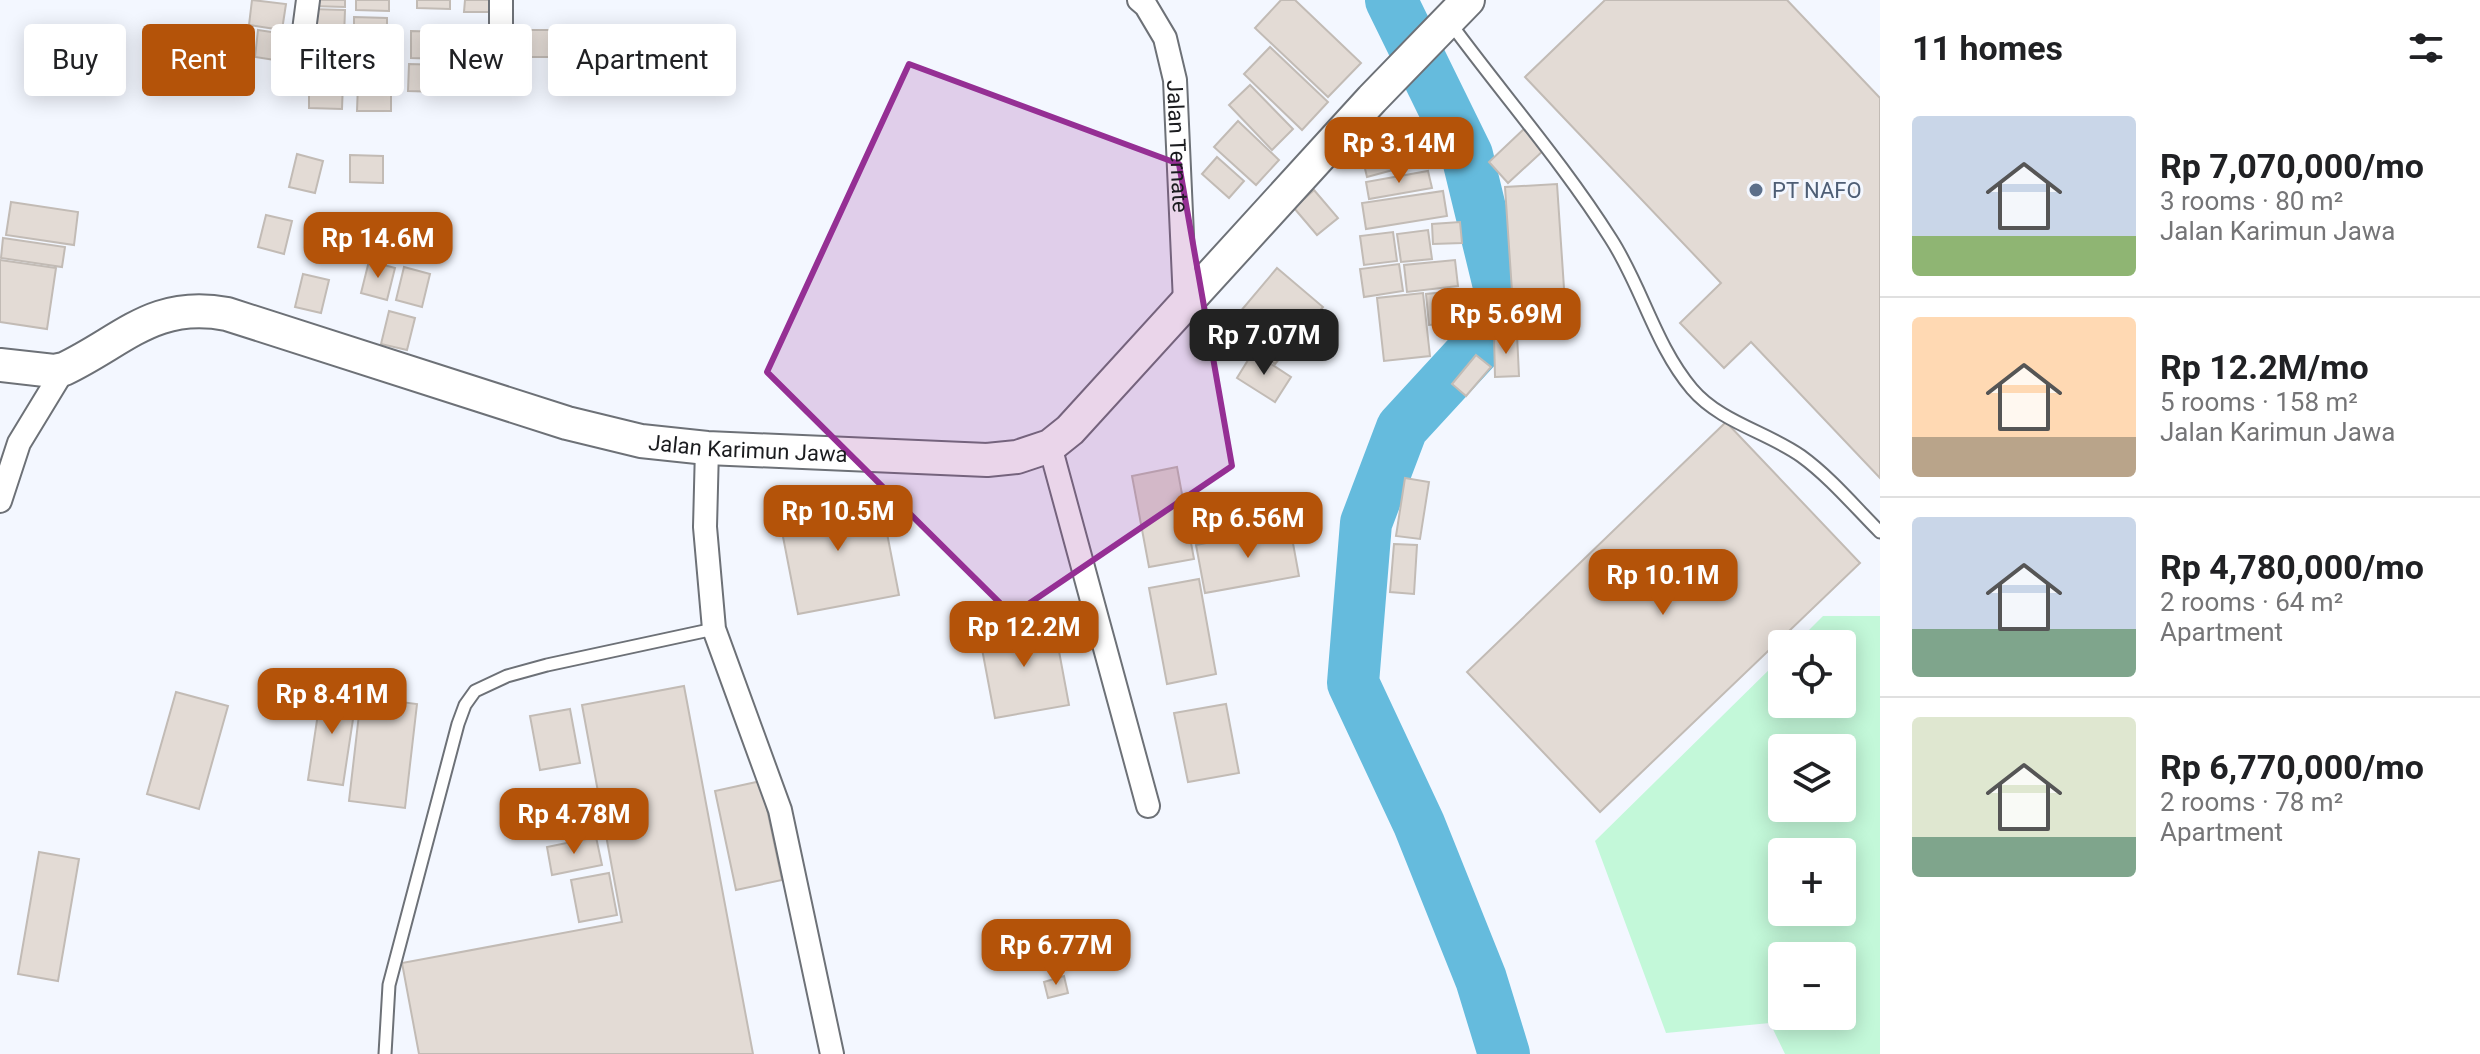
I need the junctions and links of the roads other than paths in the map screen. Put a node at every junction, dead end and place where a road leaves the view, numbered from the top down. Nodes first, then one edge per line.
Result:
1 (308, 0) edge
2 (501, 0) edge
3 (1139, 0) edge
4 (1450, 18) edge
5 (305, 24) edge
6 (501, 24) edge
7 (1185, 302) junction
8 (3, 366) edge
9 (59, 370) junction
10 (1050, 446) junction
11 (707, 448) junction
12 (0, 501) edge
13 (1880, 532) edge
14 (714, 629) junction
15 (1148, 806) dead end
16 (385, 1054) edge
17 (832, 1054) edge

1 - 5 street
2 - 6 street
3 - 7 street, Jalan Ternate
4 - 7 street, Jalan Karimun Jawa
4 - 13 lane
7 - 10 street, Jalan Karimun Jawa
8 - 9 street
9 - 11 street, Jalan Karimun Jawa
9 - 12 street
10 - 11 street, Jalan Karimun Jawa
10 - 15 street
11 - 14 street
14 - 16 lane
14 - 17 street

